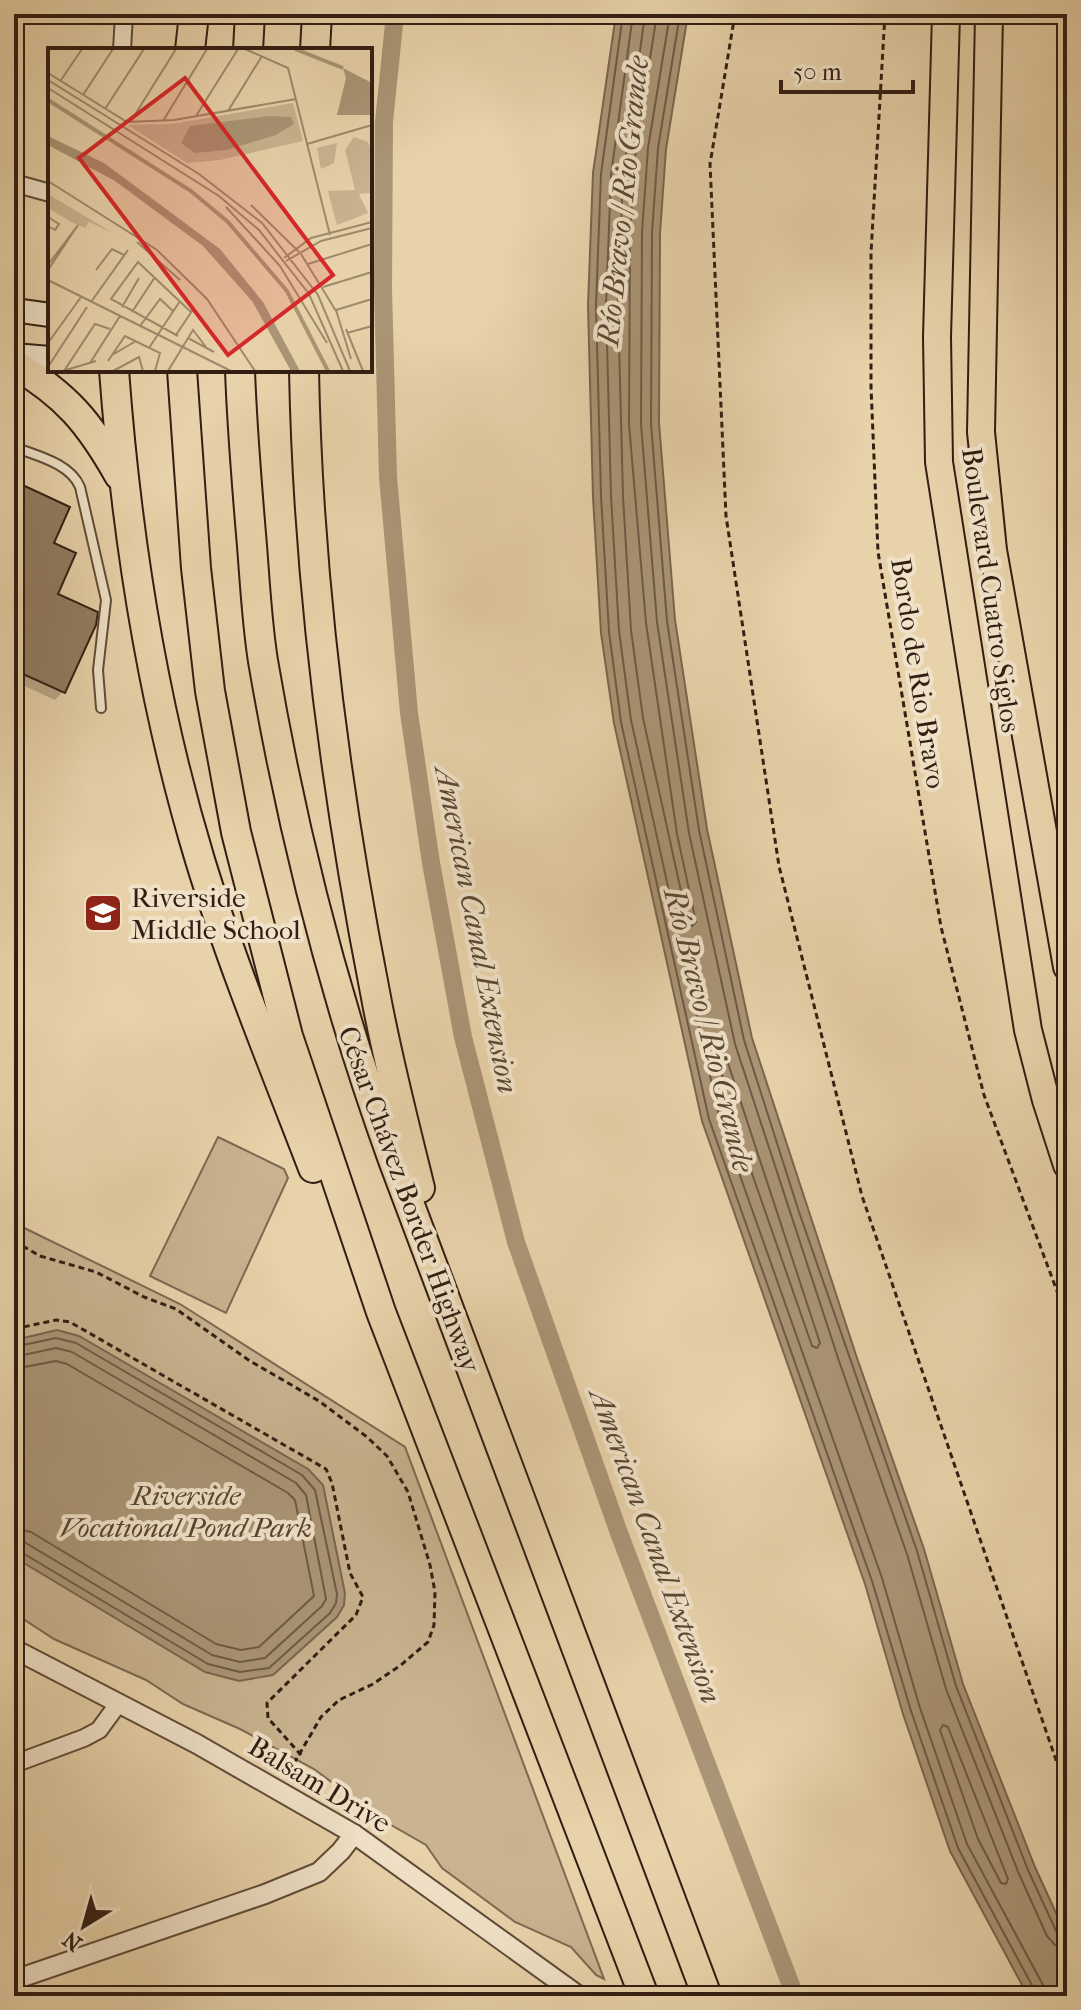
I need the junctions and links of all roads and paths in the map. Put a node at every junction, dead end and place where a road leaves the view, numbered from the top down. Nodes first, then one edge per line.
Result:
1 (124, 14) edge
2 (194, 14) edge
3 (250, 14) edge
4 (317, 14) edge
5 (735, 14) edge
6 (885, 14) edge
7 (946, 14) edge
8 (989, 14) edge
9 (122, 48) edge
10 (190, 48) edge
11 (248, 48) edge
12 (315, 48) edge
13 (14, 183) edge
14 (48, 192) edge
15 (14, 310) edge
16 (48, 315) edge
17 (14, 355) edge
18 (48, 358) edge
19 (14, 364) edge
20 (114, 372) edge
21 (182, 372) edge
22 (240, 372) edge
23 (304, 372) edge
24 (14, 447) edge
25 (124, 483) junction
26 (101, 708) dead end
27 (1067, 967) edge
28 (1067, 1165) edge
29 (14, 1241) edge
30 (381, 1312) junction
31 (1067, 1318) edge
32 (453, 1321) junction
33 (14, 1329) edge
34 (14, 1649) edge
35 (118, 1704) junction
36 (301, 1755) junction
37 (14, 1764) edge
38 (280, 1790) junction
39 (1067, 1792) edge
40 (354, 1834) junction
41 (14, 1980) edge
42 (569, 1992) edge
43 (644, 1996) edge
44 (707, 1996) edge

1 - 9 street
2 - 10 highway
3 - 11 highway
4 - 12 highway
5 - 39 path
6 - 31 path, Bordo de Rio Bravo
7 - 28 highway, Boulevard Cuatro Siglos
8 - 27 highway, Boulevard Cuatro Siglos
13 - 14 street
15 - 16 main road
17 - 18 main road
19 - 25 highway
20 - 25 highway
21 - 30 highway
22 - 32 highway, César Chávez Border Highway
23 - 32 highway
24 - 26 lane
25 - 30 highway
29 - 36 path
30 - 43 highway
32 - 44 highway, César Chávez Border Highway
33 - 36 path
34 - 35 street, Balsam Drive
35 - 37 street
35 - 38 street, Balsam Drive
36 - 38 path
38 - 40 street, Balsam Drive
40 - 41 street
40 - 42 street, Balsam Drive

